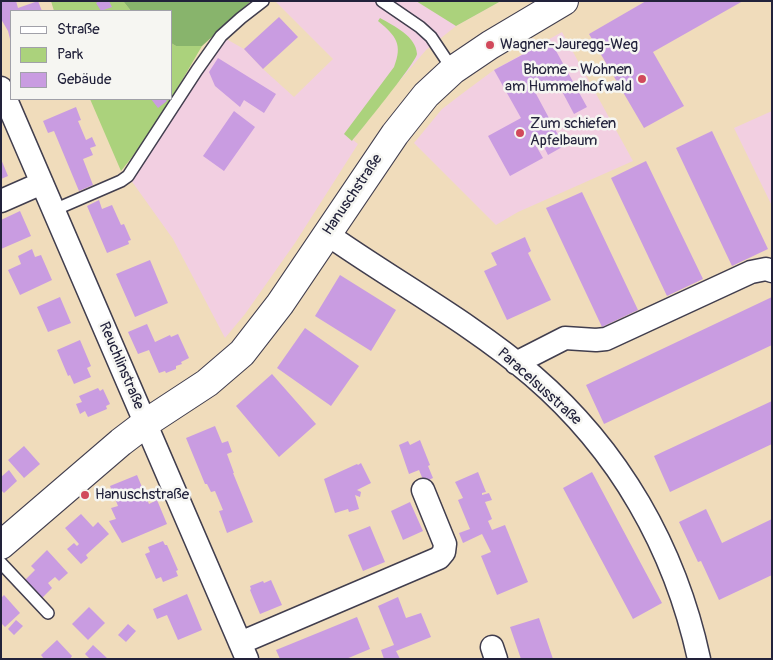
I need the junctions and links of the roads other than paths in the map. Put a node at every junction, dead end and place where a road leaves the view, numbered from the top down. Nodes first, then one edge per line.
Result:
1 (263, 1) edge
2 (382, 1) edge
3 (564, 1) edge
4 (453, 70) junction
5 (1, 88) edge
6 (42, 183) junction
7 (1, 201) edge
8 (54, 210) junction
9 (327, 234) junction
10 (772, 271) edge
11 (516, 363) junction
12 (146, 423) junction
13 (423, 490) dead end
14 (1, 545) edge
15 (1, 563) edge
16 (48, 613) dead end
17 (243, 651) edge
18 (699, 659) edge

1 - 8 lane
2 - 4 lane
3 - 4 street, Hanuschstraße
4 - 9 street, Hanuschstraße
5 - 6 street, Reuchlinstraße
6 - 7 street
6 - 8 street, Reuchlinstraße
8 - 12 street, Reuchlinstraße
9 - 11 street, Paracelsusstraße
9 - 12 street, Hanuschstraße
10 - 11 street
11 - 18 street, Paracelsusstraße
12 - 14 street, Hanuschstraße
12 - 17 street, Reuchlinstraße
13 - 17 street, Reuchlinstraße
15 - 16 lane

